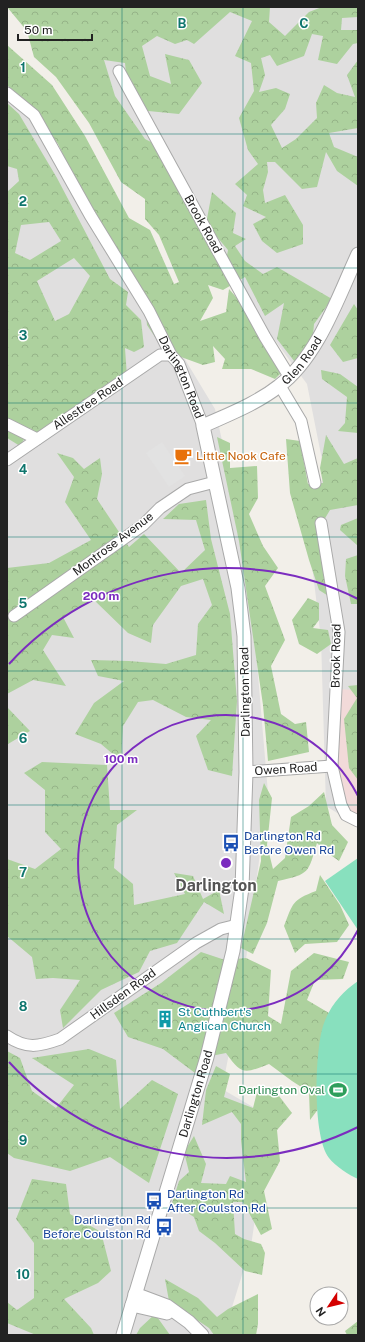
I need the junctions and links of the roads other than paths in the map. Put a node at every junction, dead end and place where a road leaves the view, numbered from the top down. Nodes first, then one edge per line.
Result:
1 (119, 71) dead end
2 (7, 93) edge
3 (358, 254) edge
4 (171, 355) junction
5 (289, 376) junction
6 (280, 386) junction
7 (7, 424) edge
8 (203, 426) junction
9 (37, 439) junction
10 (7, 460) edge
11 (215, 482) junction
12 (315, 483) dead end
13 (321, 523) dead end
14 (14, 616) dead end
15 (332, 766) junction
16 (246, 772) junction
17 (358, 820) edge
18 (237, 925) junction
19 (7, 1036) edge
20 (133, 1300) junction
21 (123, 1335) edge
22 (202, 1335) edge

1 - 5 street, Brook Road
2 - 4 street, Darlington Road
3 - 5 street, Glen Road
4 - 8 street, Darlington Road
4 - 9 street, Allestree Road
5 - 6 street, Glen Road
6 - 8 street, Glen Road
6 - 12 street
7 - 9 street
8 - 11 street, Darlington Road
9 - 10 street, Allestree Road
11 - 14 street, Montrose Avenue
11 - 16 street, Darlington Road
13 - 15 street, Brook Road
15 - 16 street, Owen Road
15 - 17 street, Owen Road
16 - 18 street, Darlington Road
18 - 19 street, Hillsden Road
18 - 20 street, Darlington Road
20 - 21 street, Darlington Road
20 - 22 street

